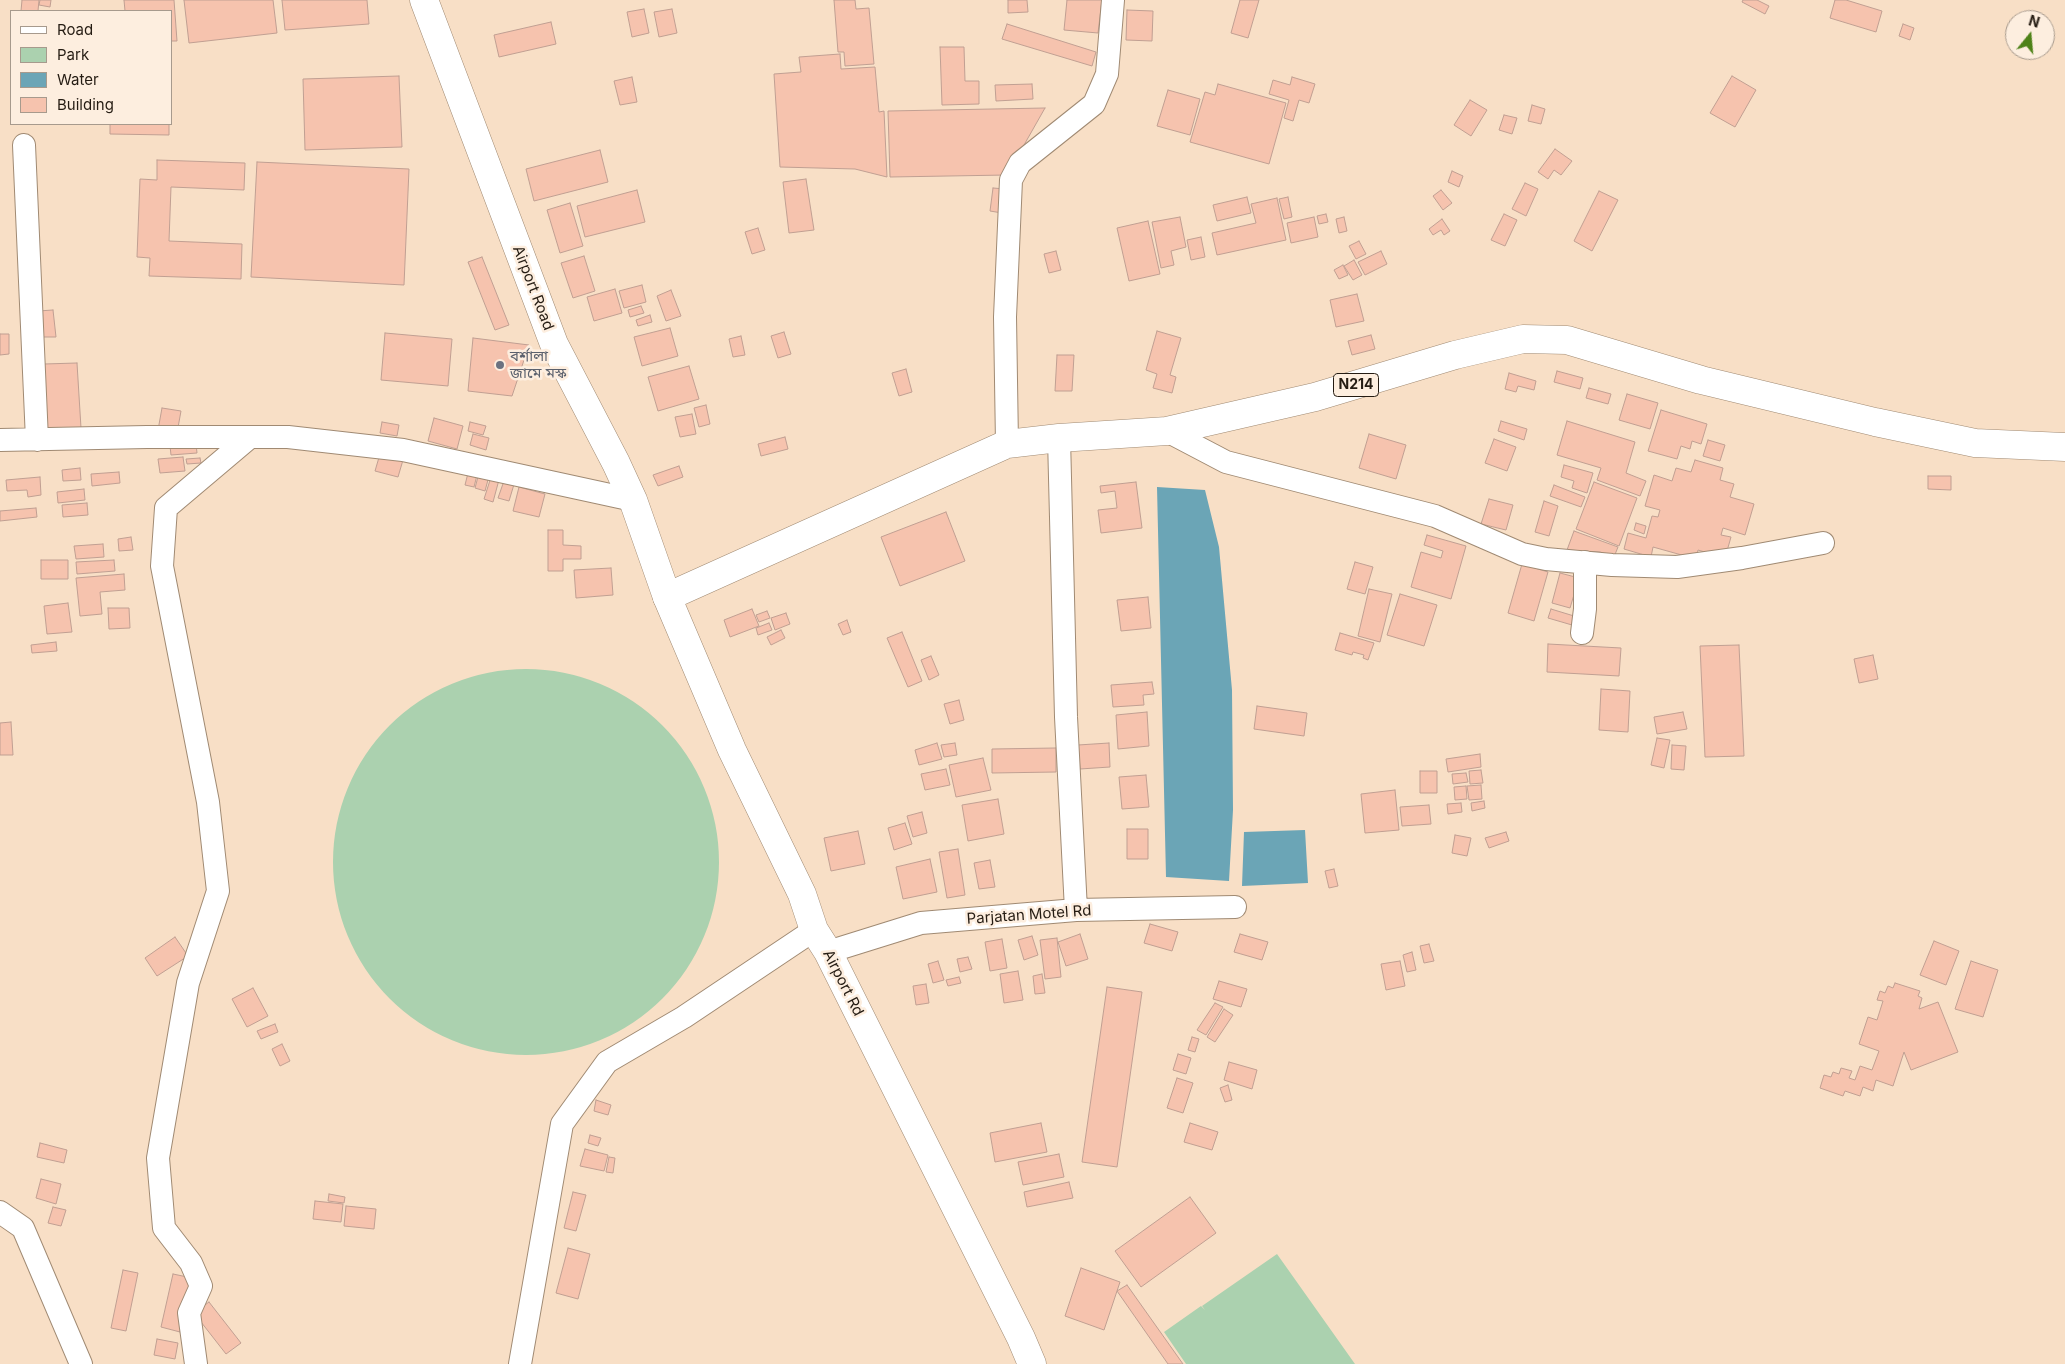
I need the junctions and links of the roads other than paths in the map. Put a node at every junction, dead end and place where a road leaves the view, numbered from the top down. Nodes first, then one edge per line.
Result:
1 (424, 0) edge
2 (1113, 0) edge
3 (24, 145) dead end
4 (1167, 431) junction
5 (250, 437) junction
6 (1059, 438) junction
7 (0, 440) edge
8 (37, 440) junction
9 (1007, 444) junction
10 (2065, 447) edge
11 (633, 500) junction
12 (1823, 543) dead end
13 (1586, 562) junction
14 (667, 597) junction
15 (1582, 633) dead end
16 (1235, 907) dead end
17 (1076, 910) junction
18 (821, 941) junction
19 (0, 1212) edge
20 (81, 1364) edge
21 (196, 1364) edge
22 (520, 1364) edge
23 (1032, 1364) edge

1 - 11 main road, Airport Road
2 - 9 street
3 - 8 street
4 - 6 main road, N214
4 - 10 main road, N214
4 - 13 street
5 - 8 street
5 - 11 street
5 - 21 street
6 - 9 main road, N214
6 - 17 street
7 - 8 street
9 - 14 main road, N214
11 - 14 main road, Airport Road
12 - 13 street
13 - 15 street
14 - 18 main road, Airport Rd
16 - 17 street, Parjatan Motel Rd
17 - 18 street, Parjatan Motel Rd
18 - 22 street, Parjatan Motel Rd
18 - 23 main road, Airport Rd
19 - 20 street

